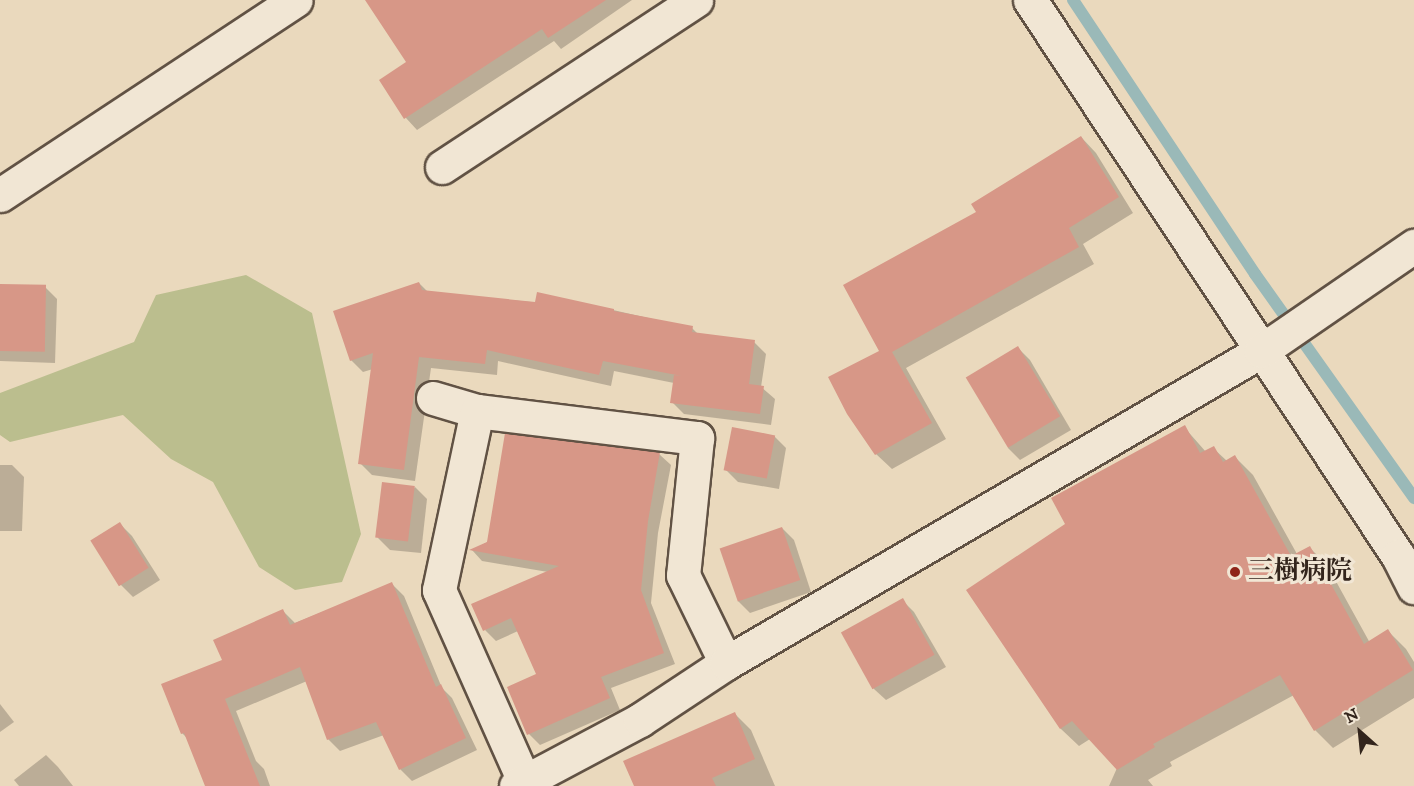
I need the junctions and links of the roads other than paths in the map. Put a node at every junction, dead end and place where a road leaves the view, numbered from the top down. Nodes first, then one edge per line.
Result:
1 (296, 0) edge
2 (696, 0) edge
3 (1030, 0) edge
4 (442, 167) dead end
5 (0, 195) edge
6 (1414, 246) edge
7 (1261, 351) junction
8 (433, 398) dead end
9 (477, 411) junction
10 (1414, 587) edge
11 (726, 663) junction
12 (520, 784) edge

1 - 5 street
2 - 4 street
3 - 7 street
6 - 7 street
7 - 10 street
7 - 11 street
8 - 9 street
9 - 11 street
9 - 12 street
11 - 12 street

